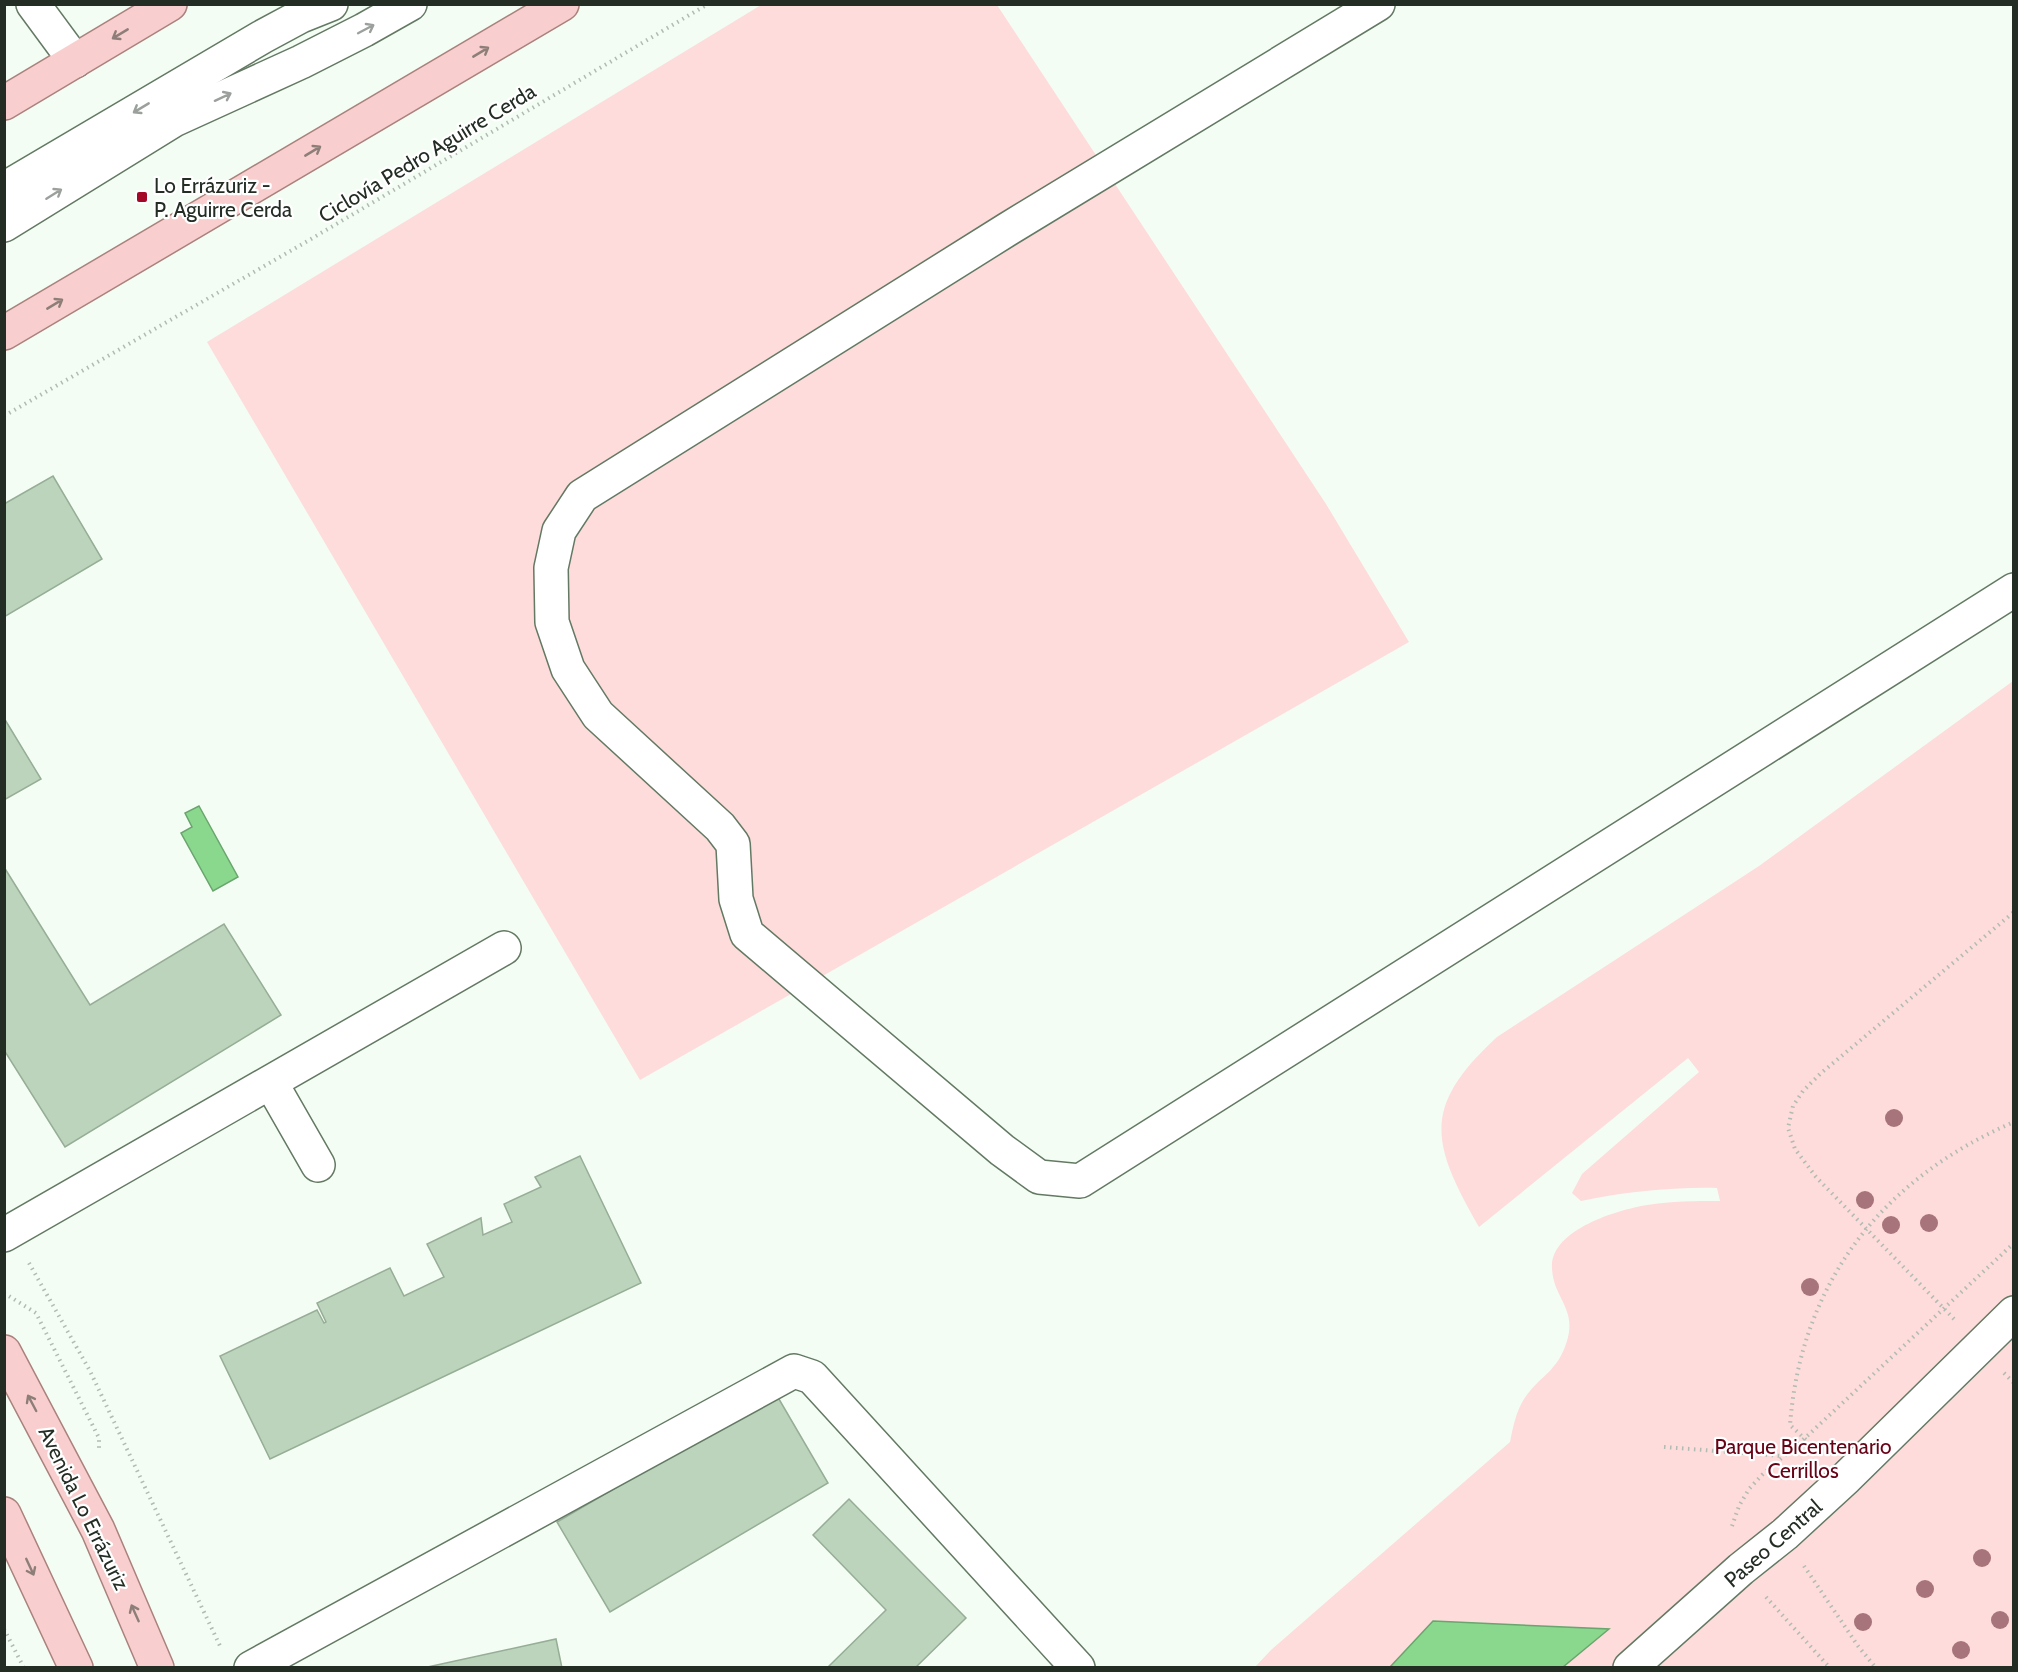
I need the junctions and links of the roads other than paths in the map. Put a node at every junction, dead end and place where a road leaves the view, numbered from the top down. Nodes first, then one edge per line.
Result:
1 (33, 4) edge
2 (170, 4) edge
3 (331, 4) edge
4 (410, 4) edge
5 (562, 4) edge
6 (1378, 4) edge
7 (75, 61) junction
8 (4, 103) edge
9 (4, 189) edge
10 (4, 225) edge
11 (4, 333) edge
12 (2013, 590) edge
13 (504, 948) dead end
14 (271, 1083) junction
15 (318, 1165) dead end
16 (8, 1233) edge
17 (2013, 1313) edge
18 (4, 1352) edge
19 (4, 1514) edge
20 (239, 1663) edge
21 (76, 1668) edge
22 (157, 1668) edge
23 (1078, 1668) edge
24 (1630, 1668) edge

1 - 7 street
2 -> 7 main road
3 -> 9 street
10 -> 4 street
11 -> 5 main road
6 - 12 street
7 - 8 main road
13 - 14 street
14 - 15 street
14 - 16 street
17 - 24 street, Paseo Central
22 -> 18 main road, Avenida Lo Errázuriz
19 -> 21 main road
20 - 23 street

